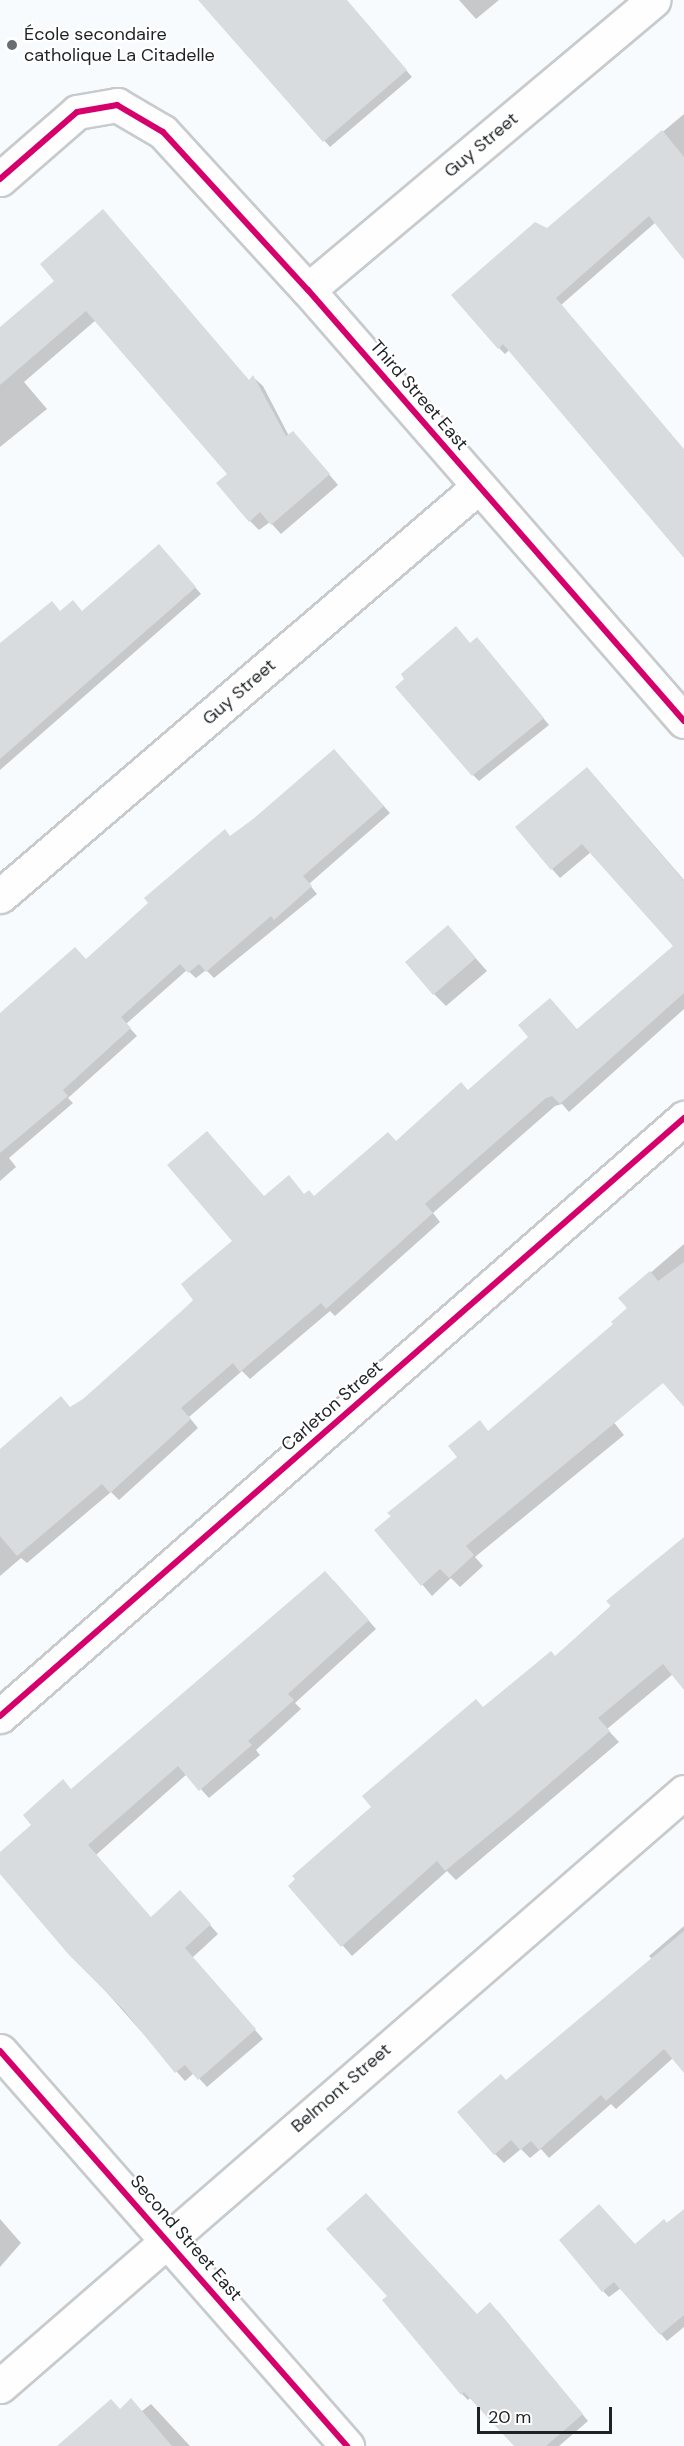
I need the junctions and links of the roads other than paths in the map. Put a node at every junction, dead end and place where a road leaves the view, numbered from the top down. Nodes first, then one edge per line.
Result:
1 (653, 0) edge
2 (0, 179) edge
3 (308, 290) junction
4 (478, 487) junction
5 (679, 704) edge
6 (0, 896) edge
7 (684, 1118) edge
8 (0, 1716) edge
9 (684, 1792) edge
10 (0, 2051) edge
11 (168, 2241) junction
12 (0, 2386) edge
13 (347, 2446) edge

1 - 3 street, Guy Street
2 - 3 street, Third Street East
3 - 4 street, Third Street East
4 - 5 street, Third Street East
4 - 6 street, Guy Street
7 - 8 street, Carleton Street
9 - 11 street, Belmont Street
10 - 11 street, Second Street East
11 - 12 street, Belmont Street
11 - 13 street, Second Street East

